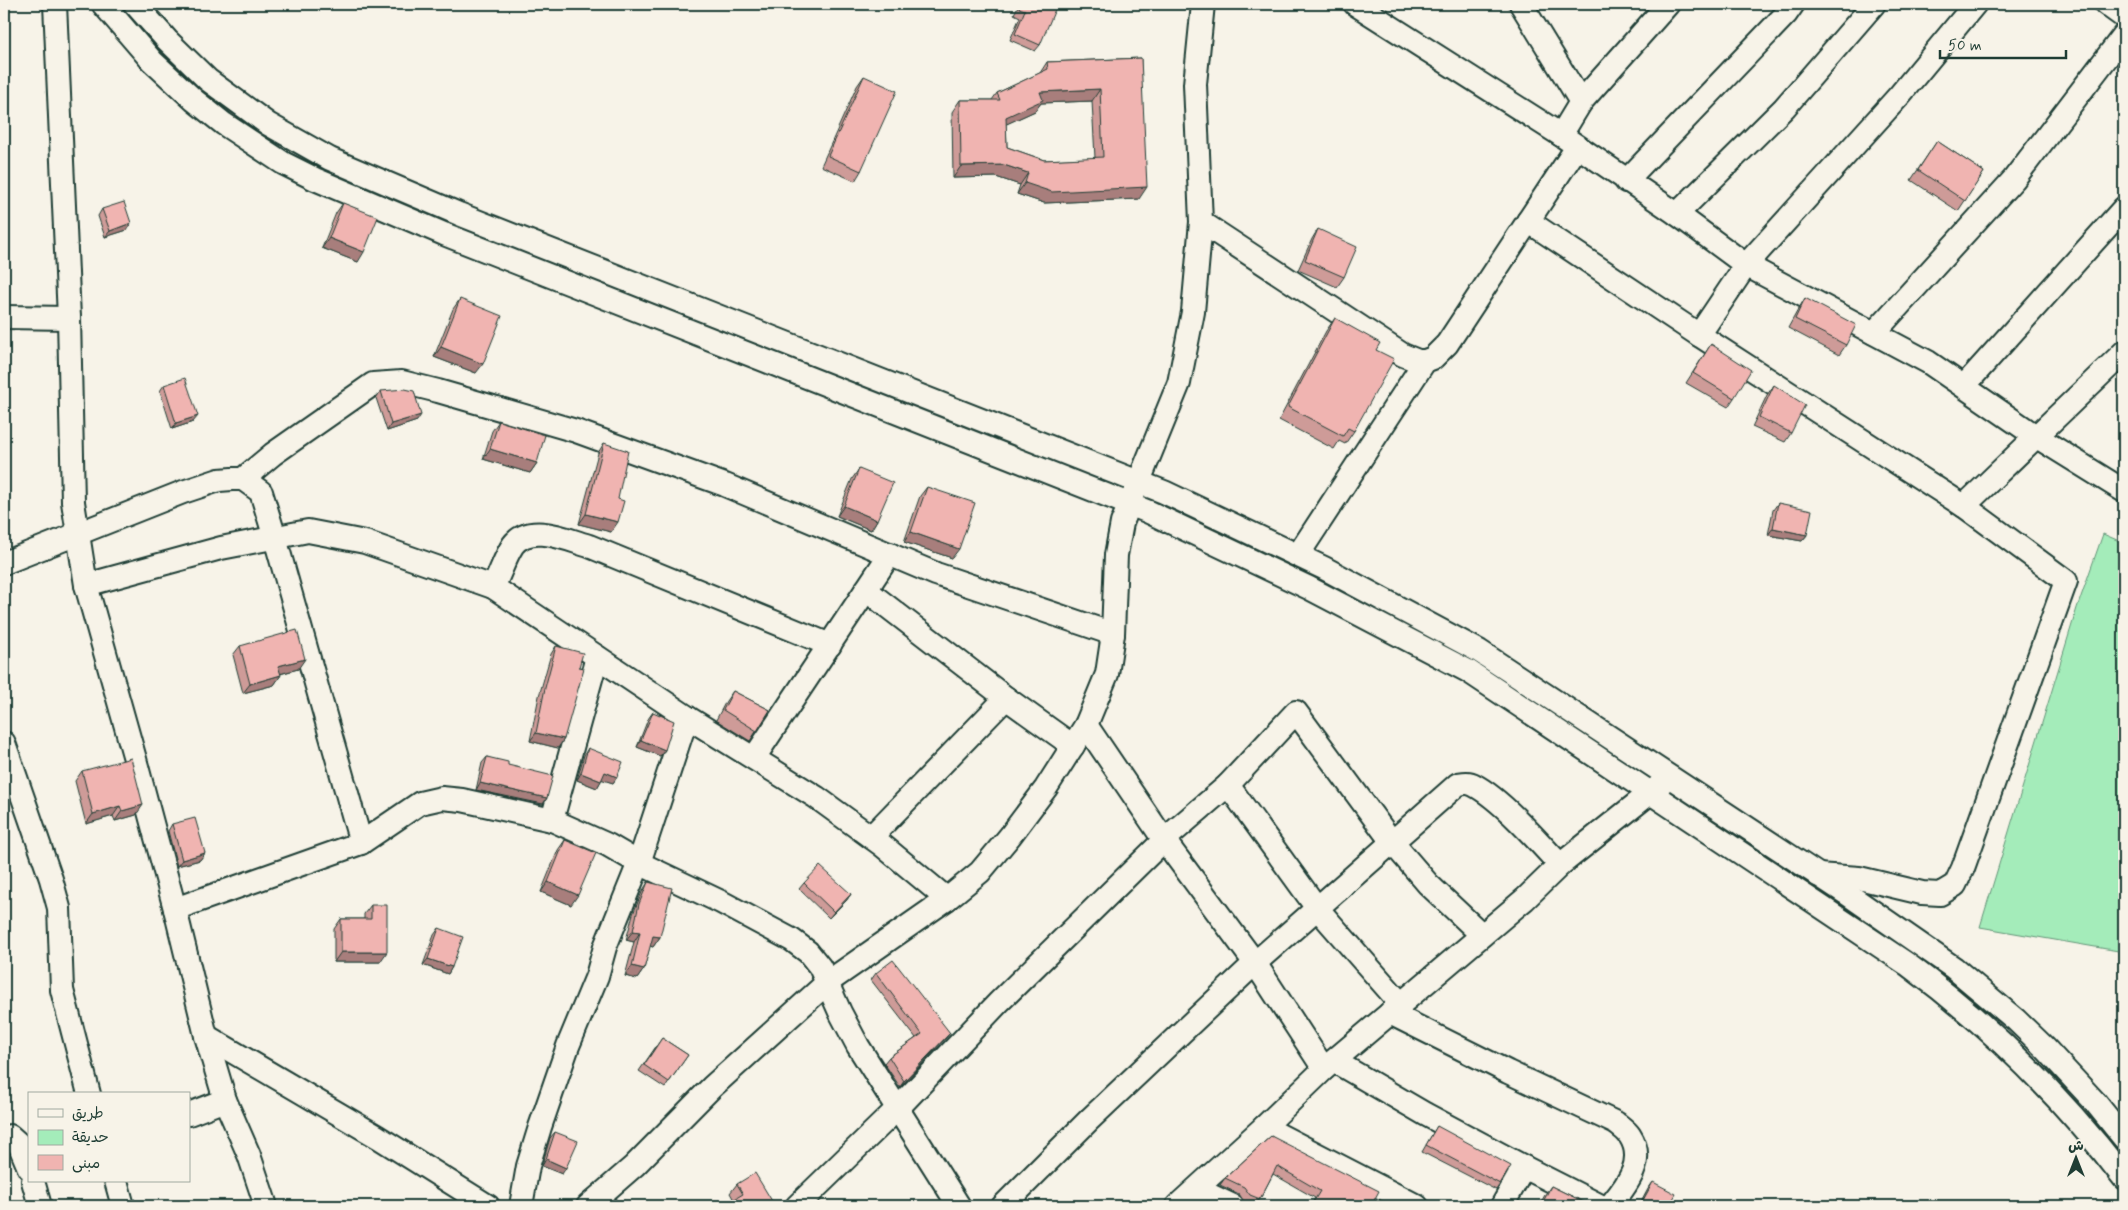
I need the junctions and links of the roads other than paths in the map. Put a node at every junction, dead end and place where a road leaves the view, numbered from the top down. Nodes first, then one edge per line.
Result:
1 (55, 4) edge
2 (62, 4) edge
3 (103, 4) edge
4 (135, 4) edge
5 (1203, 4) edge
6 (1355, 4) edge
7 (1521, 4) edge
8 (1668, 4) edge
9 (1793, 4) edge
10 (1874, 4) edge
11 (1975, 4) edge
12 (2106, 4) edge
13 (2124, 17) edge
14 (56, 31) junction
15 (2124, 35) edge
16 (1582, 102) junction
17 (1569, 141) junction
18 (1626, 181) junction
19 (2124, 208) edge
20 (1677, 214) junction
21 (1528, 221) junction
22 (1201, 222) junction
23 (1746, 265) junction
24 (4, 317) edge
25 (69, 318) junction
26 (1874, 333) junction
27 (1698, 336) junction
28 (2124, 352) edge
29 (1425, 361) junction
30 (1964, 386) junction
31 (2037, 437) junction
32 (244, 479) junction
33 (1139, 482) junction
34 (2124, 491) edge
35 (1130, 504) junction
36 (1964, 506) junction
37 (78, 534) junction
38 (275, 538) junction
39 (890, 554) junction
40 (1298, 555) junction
41 (4, 562) edge
42 (86, 585) junction
43 (493, 587) junction
44 (866, 590) junction
45 (1114, 634) junction
46 (830, 645) junction
47 (597, 657) junction
48 (1006, 698) junction
49 (686, 717) junction
50 (1086, 725) junction
51 (4, 743) edge
52 (1073, 746) junction
53 (754, 758) junction
54 (1671, 777) junction
55 (1228, 784) junction
56 (1650, 793) junction
57 (552, 820) junction
58 (872, 837) junction
59 (1164, 840) junction
60 (1392, 842) junction
61 (361, 843) junction
62 (639, 863) junction
63 (1560, 865) junction
64 (1817, 875) junction
65 (947, 899) junction
66 (1317, 908) junction
67 (175, 909) junction
68 (1482, 935) junction
69 (1255, 963) junction
70 (828, 982) junction
71 (1396, 1008) junction
72 (206, 1036) junction
73 (1329, 1065) junction
74 (88, 1092) edge
75 (225, 1100) junction
76 (898, 1108) junction
77 (190, 1114) edge
78 (1264, 1127) junction
79 (14, 1135) edge
80 (2124, 1138) edge
81 (28, 1166) edge
82 (1524, 1167) junction
83 (2124, 1178) edge
84 (33, 1182) edge
85 (116, 1182) edge
86 (1197, 1189) junction
87 (40, 1206) edge
88 (123, 1206) edge
89 (266, 1206) edge
90 (488, 1206) edge
91 (521, 1206) edge
92 (588, 1206) edge
93 (797, 1206) edge
94 (959, 1206) edge
95 (1003, 1206) edge
96 (1177, 1206) edge
97 (1233, 1206) edge
98 (1417, 1206) edge
99 (1502, 1206) edge
100 (1601, 1206) edge
101 (1610, 1206) edge

1 - 14 street
2 - 14 street
3 - 35 street
4 - 33 street
5 - 22 street
6 - 17 street
7 - 16 street
8 - 16 street
9 - 18 street
10 - 20 street
11 - 23 street
12 - 13 street
14 - 25 street
15 - 26 street
16 - 17 street
17 - 18 street
17 - 21 street
18 - 20 street
19 - 30 street
20 - 23 street
21 - 27 street
21 - 29 street
22 - 29 street
22 - 33 street
23 - 26 street
23 - 27 street
24 - 25 street
25 - 37 street
26 - 30 street
27 - 36 street
28 - 31 street
29 - 40 street
30 - 31 street
31 - 34 street
31 - 36 street
32 - 37 street
32 - 38 street
32 - 39 street
33 - 35 street
33 - 40 street
35 - 45 street
35 - 56 street
36 - 64 street
37 - 41 street
37 - 42 street
38 - 42 street
38 - 43 street
38 - 61 street
39 - 44 street
39 - 45 street
40 - 54 street
42 - 67 street
43 - 46 street
43 - 47 street
44 - 46 street
44 - 48 street
45 - 50 street
46 - 53 street
47 - 49 street
47 - 57 street
48 - 52 street
48 - 58 street
49 - 53 street
49 - 62 street
50 - 52 street
50 - 59 street
51 - 74 street
52 - 65 street
53 - 58 street
54 - 56 street
54 - 64 street
55 - 59 street
55 - 60 street
55 - 66 street
56 - 63 street
56 - 83 street
57 - 61 street
57 - 62 street
58 - 65 street
59 - 69 street
59 - 76 street
60 - 63 street
60 - 66 street
60 - 68 street
61 - 67 street
62 - 70 street
62 - 91 street
63 - 68 street
64 - 80 street
65 - 70 street
66 - 69 street
66 - 71 street
67 - 72 street
68 - 71 street
69 - 73 street
69 - 95 street
70 - 76 street
70 - 92 street
71 - 73 street
71 - 101 street
72 - 75 street
72 - 90 street
73 - 78 street
73 - 82 street
75 - 77 street
75 - 89 street
76 - 93 street
76 - 94 street
78 - 86 street
78 - 98 street
79 - 81 street
82 - 99 street
82 - 100 street
84 - 87 street
85 - 88 street
86 - 96 street
86 - 97 street

